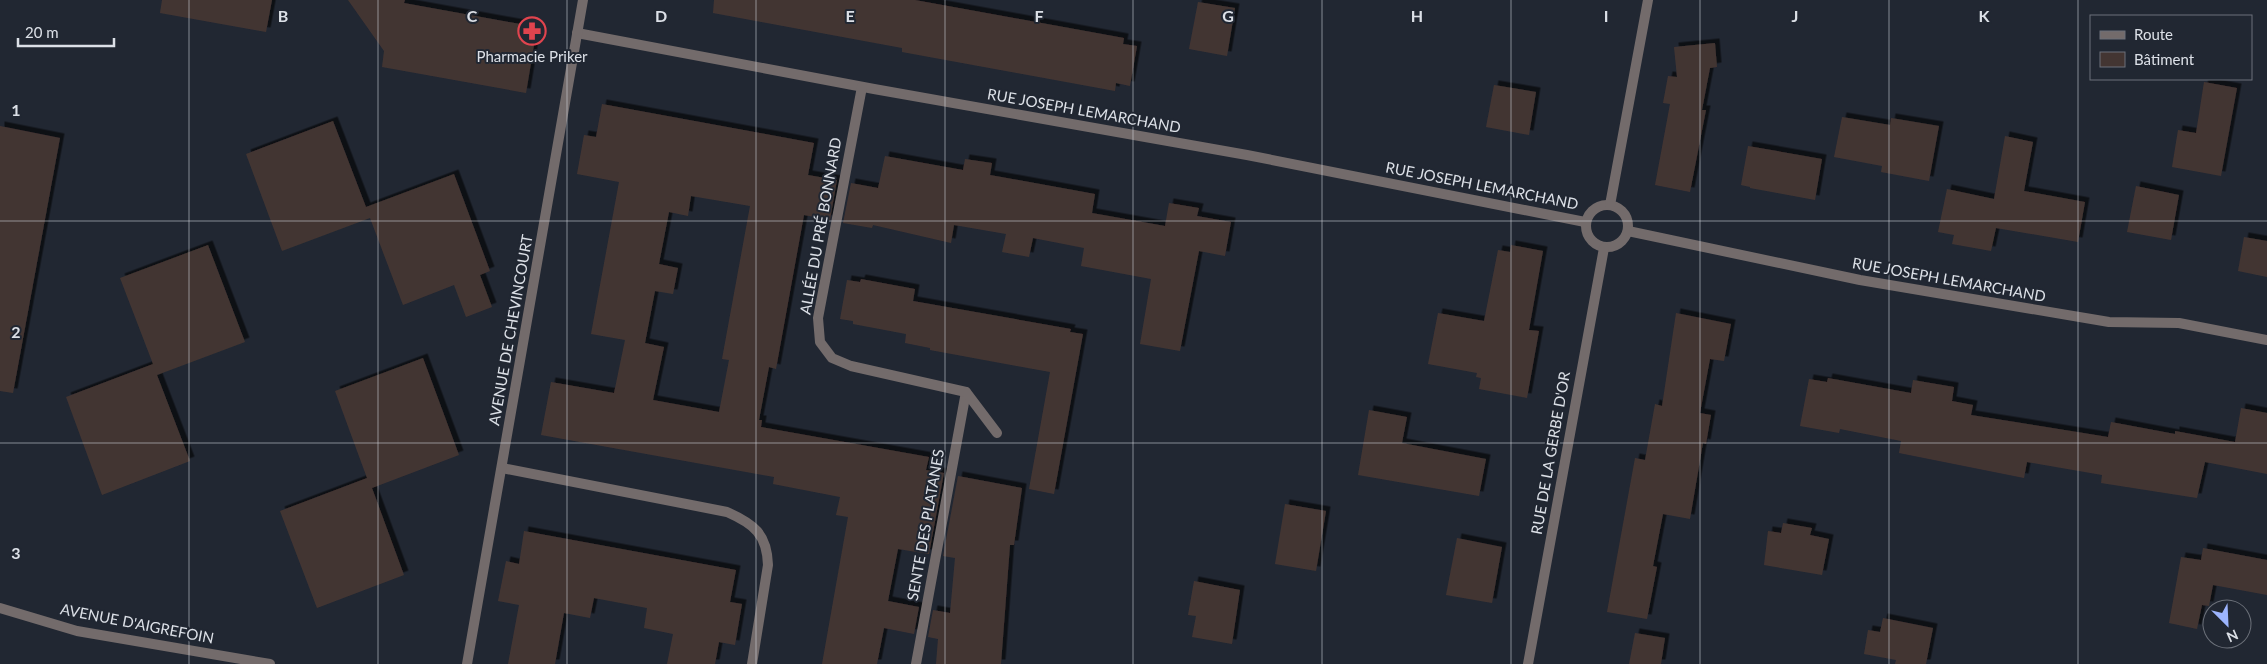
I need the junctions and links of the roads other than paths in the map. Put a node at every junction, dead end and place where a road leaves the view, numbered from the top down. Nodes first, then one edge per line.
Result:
1 (583, 0) edge
2 (1648, 0) edge
3 (577, 33) junction
4 (862, 87) junction
5 (1610, 205) junction
6 (1586, 222) junction
7 (1628, 231) junction
8 (1604, 248) junction
9 (2267, 340) edge
10 (966, 392) junction
11 (997, 433) dead end
12 (502, 468) junction
13 (0, 608) edge
14 (270, 664) edge
15 (467, 664) edge
16 (752, 664) edge
17 (916, 664) edge
18 (1528, 664) edge

1 - 3 street, AVENUE DE CHEVINCOURT
2 - 5 street
3 - 4 street, RUE JOSEPH LEMARCHAND
3 - 12 street, AVENUE DE CHEVINCOURT
4 - 6 street, RUE JOSEPH LEMARCHAND
4 - 10 street, ALLÉE DU PRÉ BONNARD
5 - 6 street
5 - 7 street
6 - 8 street
7 - 8 street
7 - 9 street, RUE JOSEPH LEMARCHAND
8 - 18 street, RUE DE LA GERBE D'OR
10 - 11 street
10 - 17 street, SENTE DES PLATANES
12 - 15 street, AVENUE DE CHEVINCOURT
12 - 16 street
13 - 14 street, AVENUE D'AIGREFOIN

